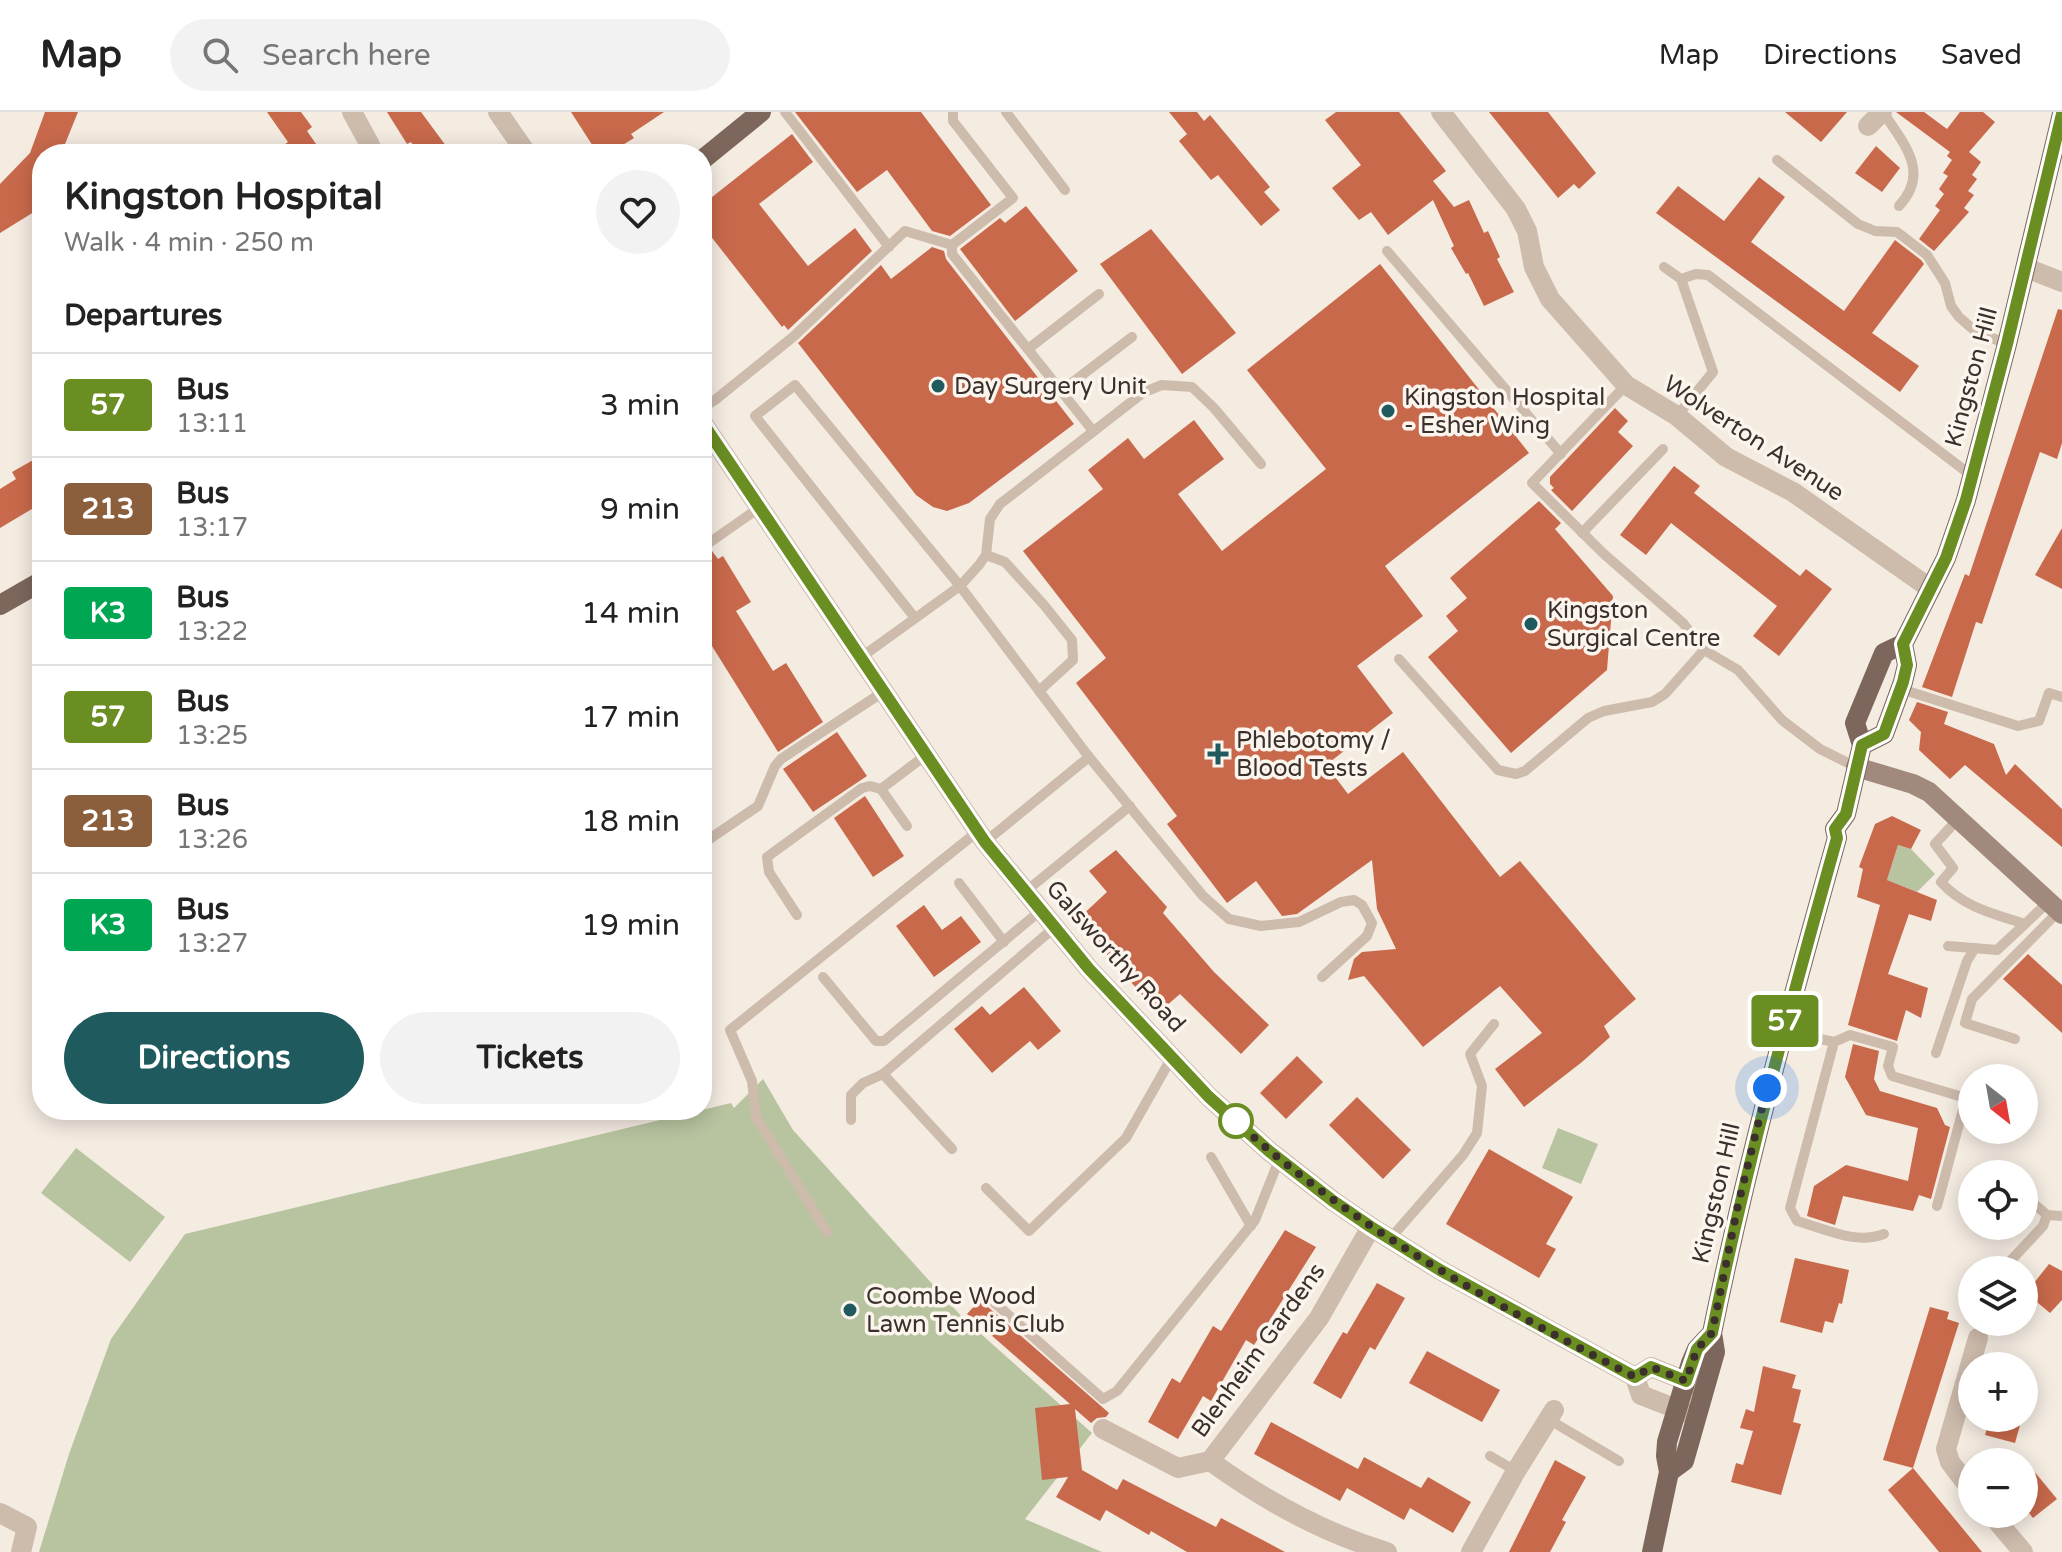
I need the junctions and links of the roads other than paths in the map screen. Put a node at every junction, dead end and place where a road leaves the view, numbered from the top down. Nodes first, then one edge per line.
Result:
1 (352, 112) edge
2 (498, 112) edge
3 (761, 112) edge
4 (785, 112) edge
5 (953, 112) edge
6 (1006, 112) edge
7 (1441, 112) edge
8 (2062, 114) edge
9 (1877, 117) edge
10 (371, 144) edge
11 (520, 144) edge
12 (712, 152) edge
13 (1777, 160) dead end
14 (1065, 190) dead end
15 (1899, 206) dead end
16 (952, 245) junction
17 (889, 247) junction
18 (1387, 251) dead end
19 (1664, 267) dead end
20 (2026, 268) junction
21 (1681, 279) junction
22 (2062, 282) edge
23 (1099, 294) dead end
24 (1132, 337) dead end
25 (2007, 344) junction
26 (1028, 349) junction
27 (1626, 385) junction
28 (1061, 391) junction
29 (712, 402) edge
30 (1677, 416) junction
31 (1093, 431) junction
32 (712, 437) edge
33 (1663, 449) dead end
34 (1561, 454) junction
35 (1261, 464) dead end
36 (1972, 476) junction
37 (759, 508) junction
38 (1582, 533) junction
39 (712, 541) edge
40 (986, 555) junction
41 (960, 586) junction
42 (32, 587) edge
43 (1931, 589) junction
44 (0, 605) edge
45 (915, 618) junction
46 (1903, 644) junction
47 (1704, 650) junction
48 (860, 658) junction
49 (1399, 659) dead end
50 (1901, 689) junction
51 (1039, 691) junction
52 (883, 692) junction
53 (2062, 697) edge
54 (1862, 745) junction
55 (926, 755) junction
56 (1089, 757) junction
57 (1856, 767) junction
58 (881, 789) junction
59 (1130, 806) junction
60 (1958, 819) junction
61 (907, 826) dead end
62 (712, 837) edge
63 (981, 837) junction
64 (959, 883) dead end
65 (1025, 892) junction
66 (2056, 909) edge
67 (1040, 911) junction
68 (797, 915) dead end
69 (2025, 924) junction
70 (1054, 928) junction
71 (1004, 942) junction
72 (1948, 946) dead end
73 (1975, 948) junction
74 (823, 977) dead end
75 (1322, 977) dead end
76 (1494, 1024) dead end
77 (1783, 1031) junction
78 (2015, 1039) dead end
79 (1834, 1042) junction
80 (1936, 1053) dead end
81 (1172, 1057) junction
82 (883, 1074) junction
83 (851, 1120) dead end
84 (952, 1149) dead end
85 (1211, 1157) dead end
86 (1279, 1160) junction
87 (986, 1188) dead end
88 (1937, 1206) dead end
89 (2038, 1207) edge
90 (2047, 1215) junction
91 (2062, 1216) edge
92 (1251, 1226) junction
93 (1371, 1227) junction
94 (827, 1232) dead end
95 (1884, 1234) dead end
96 (1390, 1239) junction
97 (2015, 1256) edge
98 (987, 1296) dead end
99 (1712, 1333) junction
100 (1978, 1338) dead end
101 (1635, 1377) junction
102 (1686, 1381) junction
103 (1706, 1388) junction
104 (1551, 1414) joint
105 (1687, 1414) junction
106 (1103, 1429) dead end
107 (1490, 1456) dead end
108 (1210, 1461) junction
109 (1619, 1461) dead end
110 (1516, 1471) junction
111 (1958, 1473) edge
112 (0, 1513) edge
113 (2003, 1528) edge
114 (21, 1552) edge
115 (1387, 1552) edge
116 (1471, 1552) edge
117 (1652, 1552) edge
118 (2023, 1552) edge

1 - 10 street
2 - 11 street
3 - 12 main road
4 - 17 lane
5 - 16 lane
6 - 14 lane
7 - 27 street, Wolverton Avenue
8 - 20 main road, Kingston Hill
9 - 15 lane
13 - 25 lane
16 - 17 lane
16 - 26 lane
17 - 29 lane
18 - 34 lane
19 - 21 lane
20 - 22 street
20 - 25 main road, Kingston Hill
21 - 30 lane
21 - 36 lane
23 - 26 lane
24 - 28 lane
25 - 36 main road, Kingston Hill
26 - 28 lane
27 - 30 street, Wolverton Avenue
27 - 34 lane
28 - 31 lane
30 - 43 street, Wolverton Avenue
31 - 35 lane
31 - 40 lane
32 - 37 street, Galsworthy Road
33 - 38 lane
34 - 38 lane
36 - 43 main road, Kingston Hill
37 - 39 lane
37 - 48 street, Galsworthy Road
38 - 47 lane
40 - 41 lane
40 - 51 lane
41 - 45 lane
41 - 45 lane
41 - 51 lane
42 - 44 main road
43 - 46 main road, Kingston Hill
45 - 48 lane
46 - 50 main road, Kingston Hill
46 - 54 main road, Kingston Hill
47 - 49 lane
47 - 57 lane
48 - 52 street, Galsworthy Road
50 - 53 lane
50 - 54 main road, Kingston Hill
51 - 56 lane
52 - 55 street, Galsworthy Road
52 - 62 lane
54 - 57 main road, Kingston Hill
55 - 58 lane
55 - 63 street, Galsworthy Road
56 - 59 lane
56 - 63 lane
57 - 60 main road
57 - 77 main road, Kingston Hill
58 - 61 lane
58 - 68 lane
59 - 65 lane
59 - 75 lane
60 - 66 main road
60 - 69 lane
63 - 65 street, Galsworthy Road
63 - 94 lane
64 - 71 lane
65 - 67 street, Galsworthy Road
66 - 69 lane
66 - 78 lane
67 - 70 street, Galsworthy Road
67 - 71 lane
69 - 73 lane
70 - 81 street, Galsworthy Road
70 - 82 lane
71 - 74 lane
72 - 73 lane
73 - 80 lane
76 - 96 lane
77 - 79 lane
77 - 99 main road, Kingston Hill
79 - 88 lane
79 - 95 lane
81 - 86 street, Galsworthy Road
81 - 87 lane
82 - 83 lane
82 - 84 lane
85 - 92 lane
86 - 92 lane
86 - 93 street, Galsworthy Road
89 - 90 lane
90 - 91 lane
90 - 97 lane
92 - 98 lane
93 - 96 street, Galsworthy Road
93 - 108 street, Blenheim Gardens
96 - 101 street, Galsworthy Road
99 - 102 main road, Kingston Hill
99 - 103 main road, Kingston Hill
100 - 111 street
101 - 102 street
101 - 105 street, Galsworthy Road
102 - 103 street
102 - 105 main road, Kingston Hill
103 - 105 main road, Kingston Hill
104 - 109 lane
104 - 110 street
105 - 117 main road, Kingston Hill
106 - 108 street, Blenheim Gardens
107 - 110 lane
108 - 115 street, Blenheim Gardens
110 - 116 street
112 - 114 street
113 - 118 street

